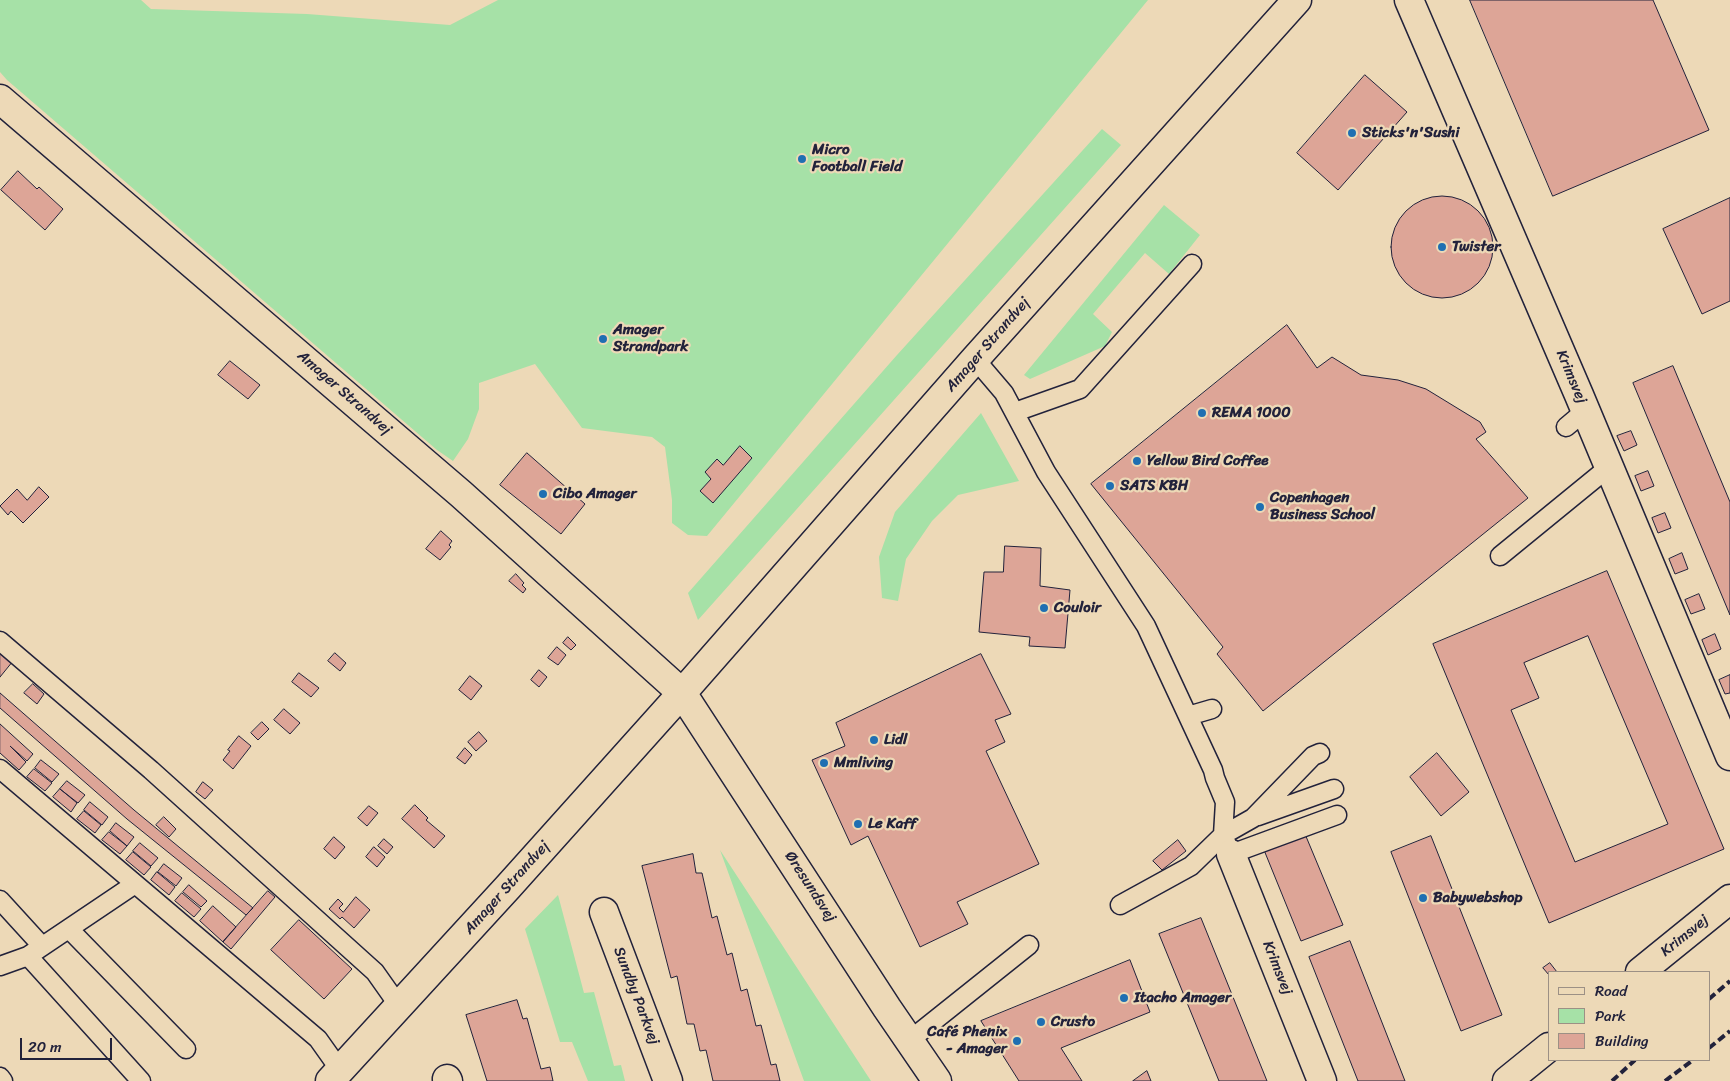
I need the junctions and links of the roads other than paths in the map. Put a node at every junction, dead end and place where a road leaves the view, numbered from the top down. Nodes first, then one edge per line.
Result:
1 (1297, 0) edge
2 (1409, 0) edge
3 (0, 99) edge
4 (1192, 264) dead end
5 (975, 359) junction
6 (1015, 412) junction
7 (1609, 467) junction
8 (1500, 556) dead end
9 (0, 641) edge
10 (682, 693) junction
11 (1212, 709) dead end
12 (1188, 716) junction
13 (1320, 753) dead end
14 (1730, 756) edge
15 (0, 769) edge
16 (1334, 789) dead end
17 (1337, 815) dead end
18 (1253, 818) junction
19 (1227, 844) junction
20 (135, 884) junction
21 (1730, 899) edge
22 (0, 900) edge
23 (1120, 905) dead end
24 (604, 912) dead end
25 (68, 929) junction
26 (1029, 945) dead end
27 (35, 951) junction
28 (0, 966) edge
29 (1641, 971) edge
30 (399, 1006) junction
31 (910, 1040) junction
32 (1548, 1048) edge
33 (186, 1049) dead end
34 (335, 1075) edge
35 (0, 1077) edge
36 (4, 1081) edge
37 (141, 1081) edge
38 (668, 1081) edge
39 (937, 1081) edge
40 (1322, 1081) edge
41 (1507, 1081) edge

1 - 5 street, Amager Strandvej
2 - 7 street, Krimsvej
3 - 10 street, Amager Strandvej
4 - 6 lane
5 - 6 lane
5 - 10 street, Amager Strandvej
6 - 12 lane
7 - 8 lane
7 - 14 street, Krimsvej
9 - 30 lane
10 - 30 street, Amager Strandvej
10 - 31 street, Øresundsvej
11 - 12 lane
12 - 19 lane
13 - 18 lane
15 - 20 lane
16 - 18 lane
17 - 19 lane
18 - 19 lane
19 - 23 lane
19 - 40 street, Krimsvej
20 - 25 lane
20 - 34 lane
21 - 29 street, Krimsvej
22 - 27 lane
24 - 38 street, Sundby Parkvej
25 - 27 lane
25 - 33 lane
26 - 31 lane
27 - 28 lane
27 - 37 lane
30 - 34 street, Amager Strandvej
31 - 39 street, Øresundsvej
32 - 41 street
35 - 36 lane

